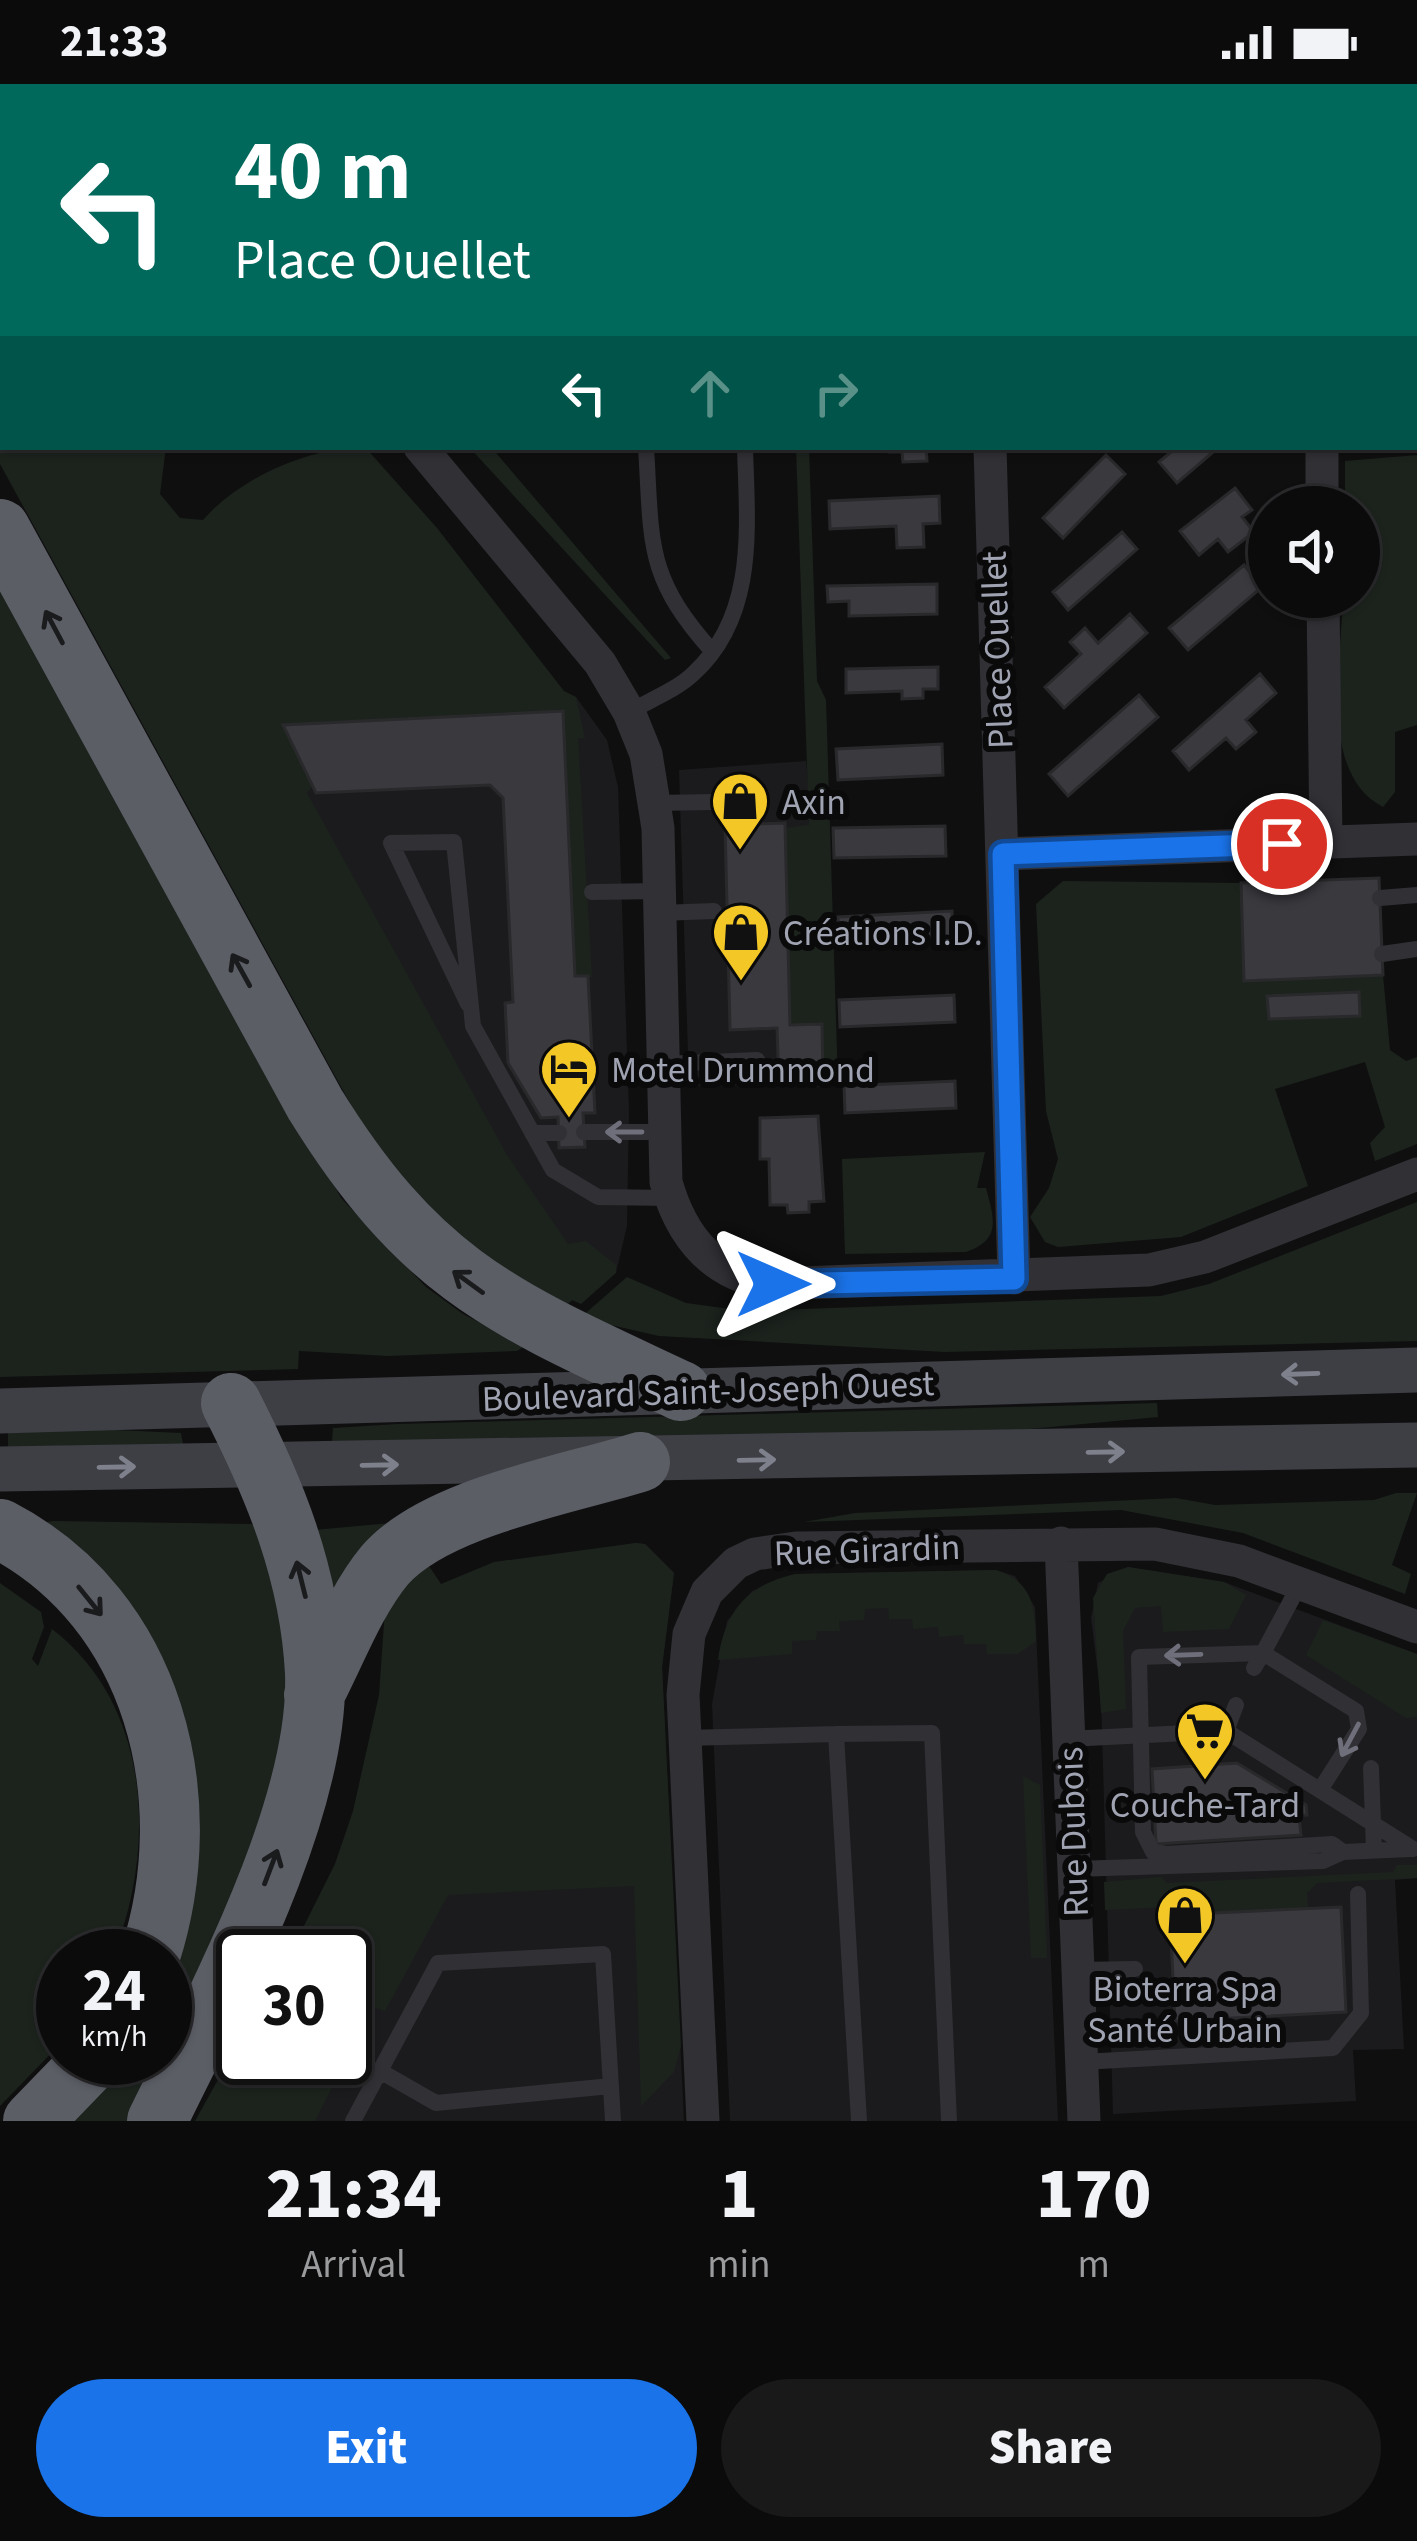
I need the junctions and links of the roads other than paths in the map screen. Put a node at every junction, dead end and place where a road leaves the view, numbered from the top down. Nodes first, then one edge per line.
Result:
1 (424, 450) edge
2 (646, 450) edge
3 (745, 450) edge
4 (990, 450) edge
5 (1322, 450) edge
6 (1322, 486) edge
7 (0, 529) edge
8 (1323, 618) edge
9 (712, 651) junction
10 (629, 712) junction
11 (656, 802) junction
12 (713, 802) dead end
13 (1417, 839) edge
14 (1325, 843) junction
15 (1003, 854) junction
16 (592, 892) dead end
17 (1417, 895) edge
18 (1380, 898) dead end
19 (659, 902) junction
20 (714, 911) dead end
21 (1417, 949) edge
22 (1382, 954) dead end
23 (467, 1004) junction
24 (757, 1060) dead end
25 (663, 1064) junction
26 (532, 1132) junction
27 (584, 1132) dead end
28 (664, 1132) junction
29 (559, 1133) dead end
30 (1417, 1174) edge
31 (671, 1198) junction
32 (1014, 1279) junction
33 (1417, 1370) edge
34 (681, 1391) junction
35 (231, 1402) junction
36 (0, 1411) edge
37 (1417, 1445) edge
38 (640, 1462) junction
39 (263, 1466) junction
40 (0, 1469) edge
41 (0, 1529) edge
42 (1061, 1543) junction
43 (1300, 1584) junction
44 (1417, 1628) edge
45 (1259, 1661) junction
46 (314, 1695) junction
47 (1236, 1705) dead end
48 (1226, 1731) junction
49 (836, 1734) junction
50 (1141, 1736) junction
51 (685, 1738) junction
52 (1068, 1739) junction
53 (1371, 1768) dead end
54 (1320, 1790) junction
55 (1373, 1824) junction
56 (1415, 1849) edge
57 (1374, 1850) junction
58 (1343, 1852) junction
59 (1074, 1869) junction
60 (1358, 1894) dead end
61 (157, 1929) edge
62 (1135, 1969) dead end
63 (1078, 1970) junction
64 (1082, 2062) junction
65 (380, 2071) junction
66 (67, 2085) edge
67 (611, 2086) junction
68 (32, 2121) edge
69 (157, 2121) edge
70 (353, 2121) edge
71 (613, 2121) edge
72 (703, 2121) edge
73 (859, 2121) edge
74 (949, 2121) edge
75 (1084, 2121) edge

1 - 10 street
2 - 9 lane
3 - 9 lane
4 - 15 street, Place Ouellet
5 - 6 street
34 -> 7 highway
8 - 14 street
9 - 10 lane
10 - 11 street
11 - 12 lane
11 - 19 street
13 - 14 street
14 - 15 street
15 - 32 street, Place Ouellet
16 - 19 lane
17 - 18 lane
19 - 20 lane
19 - 25 street
21 - 22 lane
23 - 23 lane
23 - 26 lane
24 - 25 lane
25 - 28 street
26 - 29 lane
26 - 31 lane
28 -> 27 lane
28 - 31 street
30 - 32 street
31 - 32 street
33 -> 34 main road, Boulevard Saint-Joseph Ouest
34 - 35 main road, Boulevard Saint-Joseph Ouest
35 - 36 main road, Boulevard Saint-Joseph Ouest
35 - 39 highway
38 -> 37 main road, Boulevard Saint-Joseph Ouest
39 -> 38 main road, Boulevard Saint-Joseph Ouest
38 - 46 highway
40 -> 39 main road, Boulevard Saint-Joseph Ouest
46 -> 39 highway
41 -> 61 highway
42 - 43 street, Rue Girardin
42 - 51 street, Rue Girardin
42 - 52 street, Rue Dubois
43 - 44 street, Rue Girardin
43 - 45 lane
45 -> 50 lane
45 -> 54 lane
69 -> 46 highway
47 - 48 lane
48 - 50 lane
48 - 54 lane
49 - 51 lane
49 - 73 lane
49 - 74 lane
50 - 52 lane
50 - 58 lane
51 - 72 street, Rue Girardin
52 - 59 street, Rue Dubois
53 - 55 lane
54 - 55 lane
55 - 56 lane
55 - 57 lane
56 - 57 lane
57 - 58 lane
58 - 59 lane
59 - 63 street, Rue Dubois
60 - 64 lane
62 - 63 lane
63 - 64 street, Rue Dubois
64 - 75 street, Rue Dubois
65 - 67 lane
65 - 67 lane
65 - 70 lane
66 - 68 highway
67 - 71 lane

